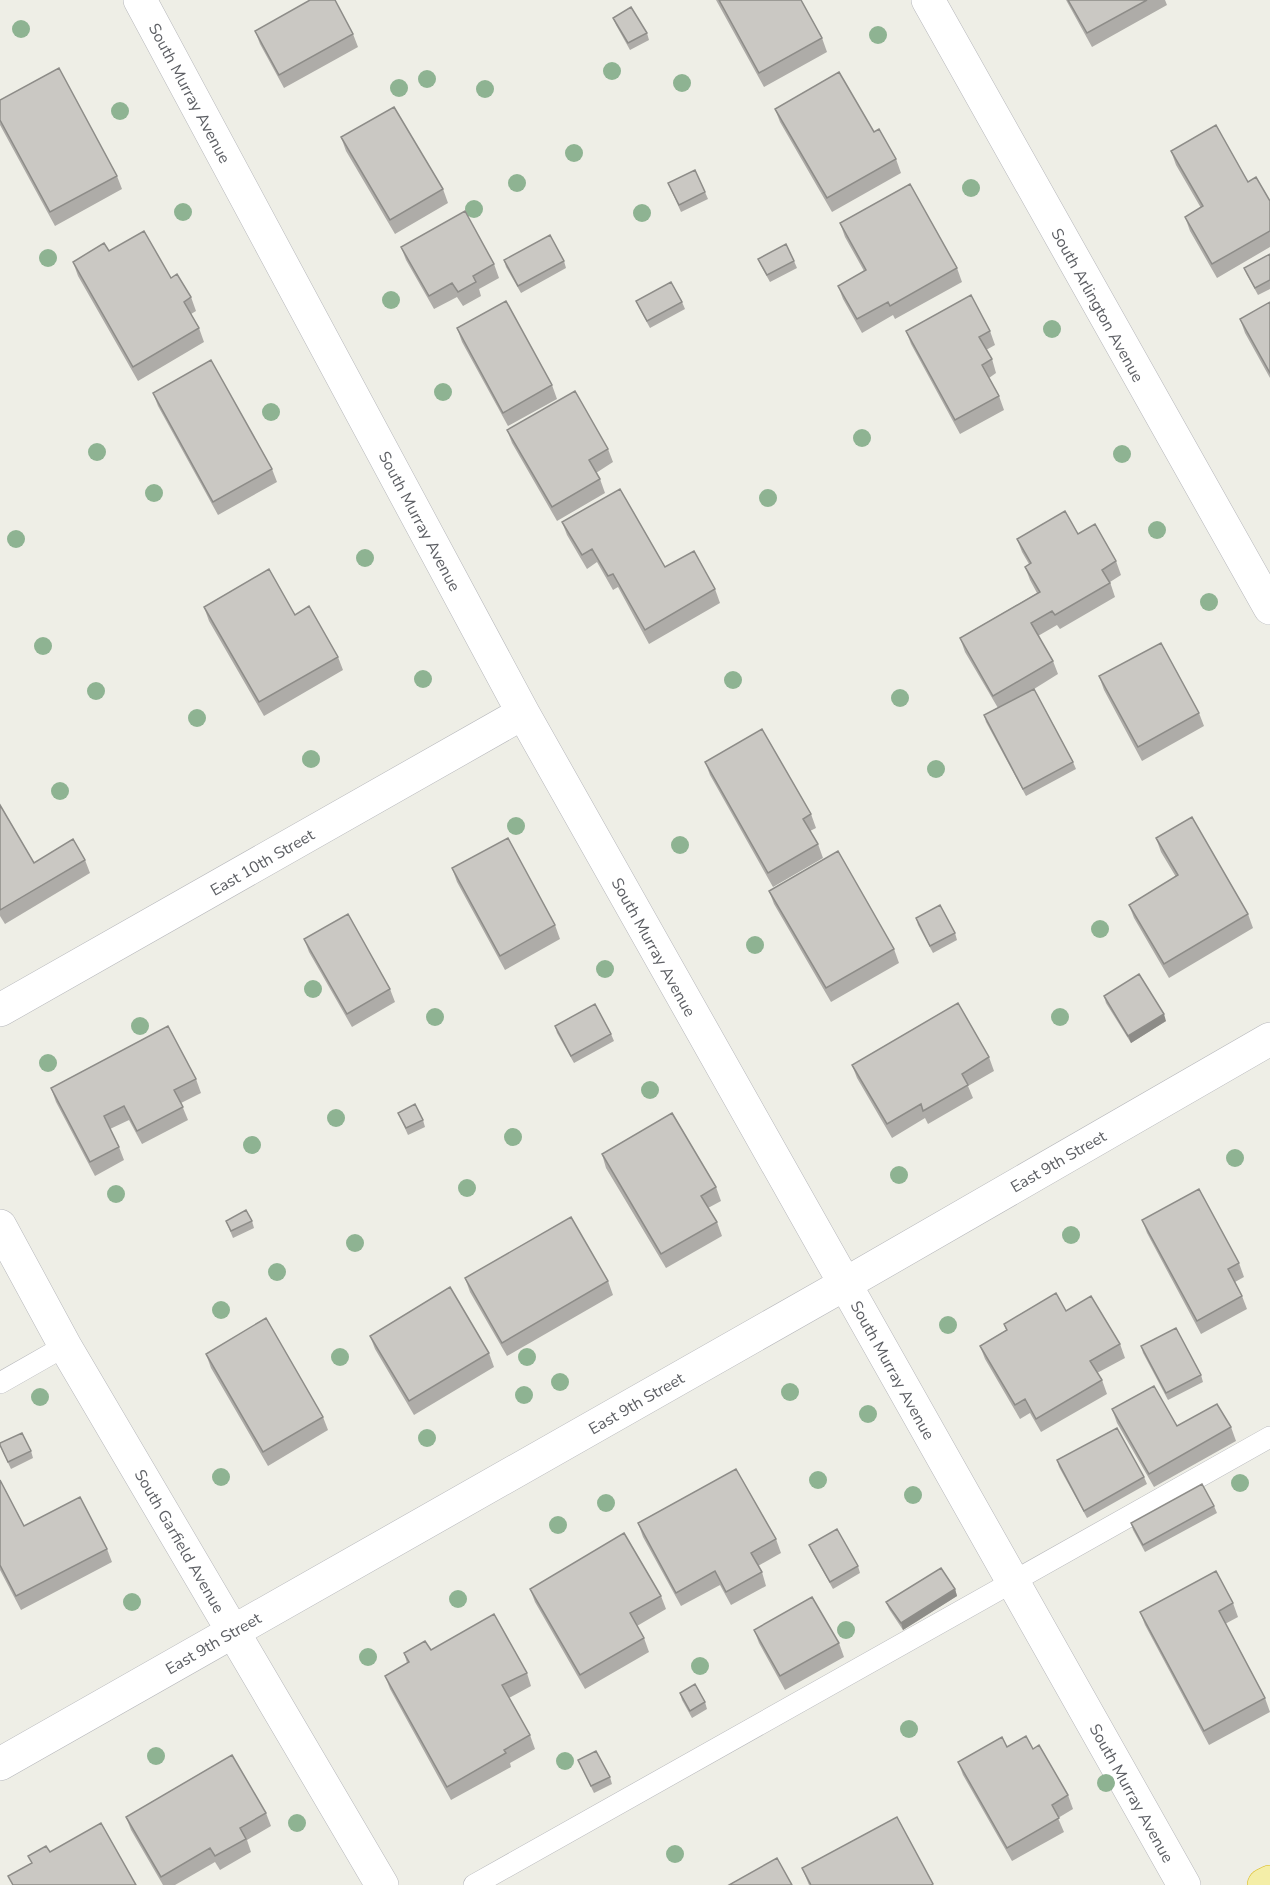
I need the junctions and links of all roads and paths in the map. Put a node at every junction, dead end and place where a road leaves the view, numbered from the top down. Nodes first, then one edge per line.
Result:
1 (140, 0) edge
2 (928, 0) edge
3 (1270, 609) edge
4 (523, 713) junction
5 (0, 1010) edge
6 (1270, 1039) edge
7 (0, 1226) edge
8 (845, 1284) junction
9 (65, 1346) junction
10 (0, 1383) edge
11 (1270, 1437) edge
12 (1013, 1582) junction
13 (234, 1632) junction
14 (0, 1764) edge
15 (1270, 1882) edge
16 (382, 1885) edge
17 (474, 1885) edge
18 (1184, 1885) edge
19 (1264, 1885) edge

1 - 4 street, South Murray Avenue
2 - 3 street, South Arlington Avenue
4 - 5 street, East 10th Street
4 - 8 street, South Murray Avenue
6 - 8 street, East 9th Street
7 - 9 street, South Garfield Avenue
8 - 12 street, South Murray Avenue
8 - 13 street, East 9th Street
9 - 10 lane
9 - 13 street, South Garfield Avenue
11 - 12 lane
12 - 17 lane
12 - 18 street, South Murray Avenue
13 - 14 street, East 9th Street
13 - 16 street, South Garfield Avenue
15 - 19 highway

